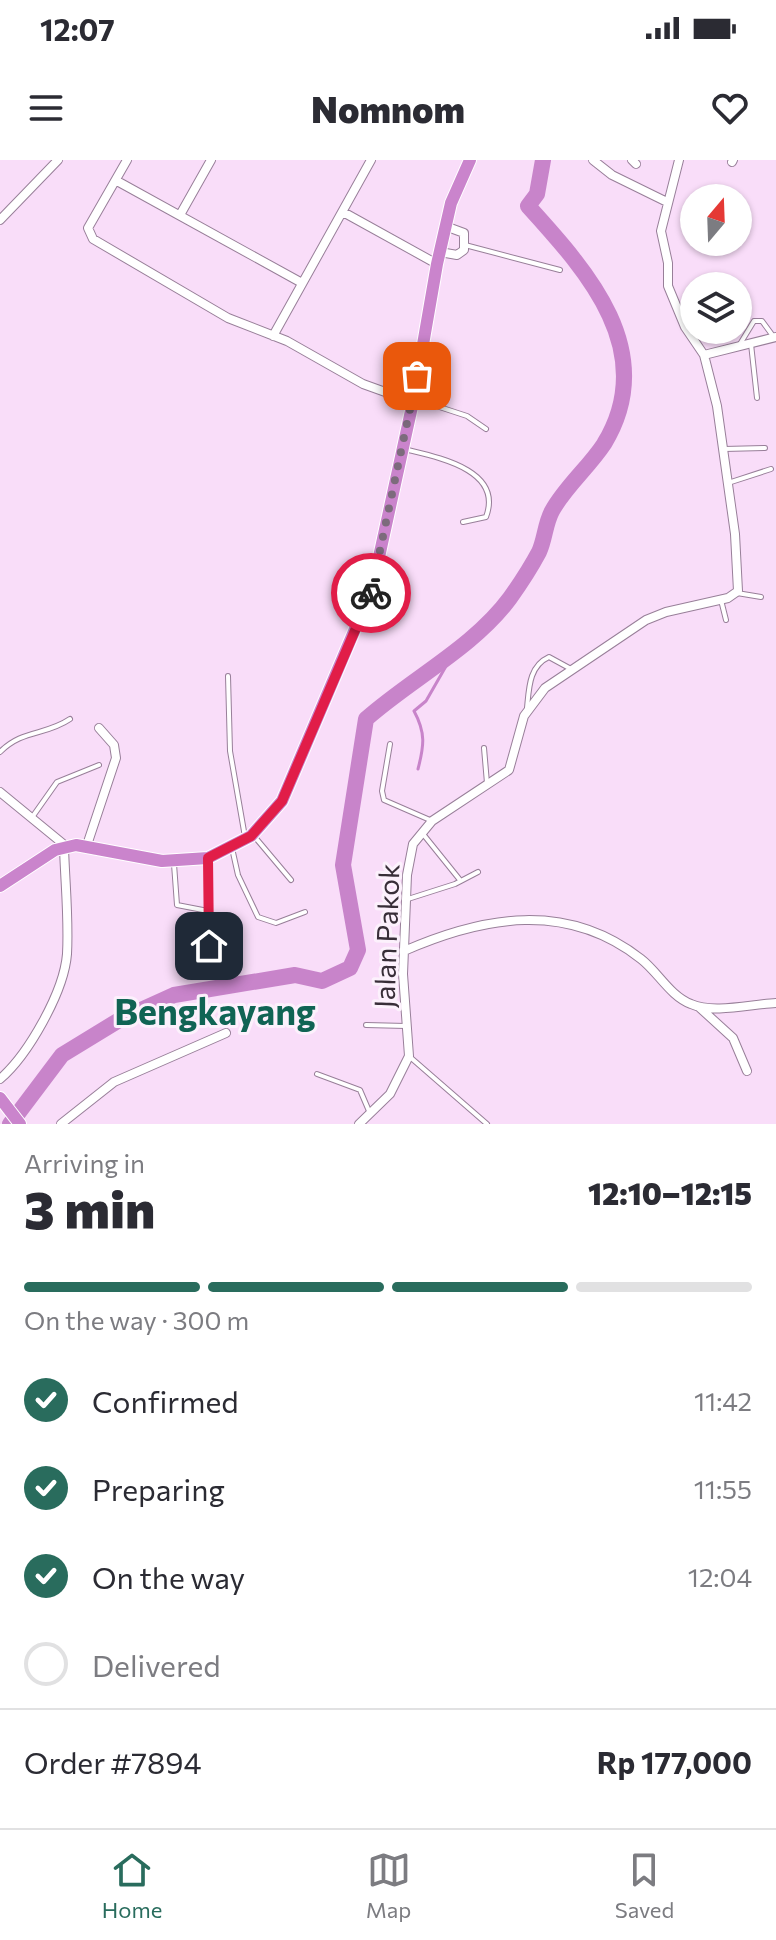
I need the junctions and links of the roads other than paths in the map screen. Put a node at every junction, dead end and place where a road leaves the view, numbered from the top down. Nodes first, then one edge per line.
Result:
1 (58, 160) edge
2 (127, 160) edge
3 (211, 160) edge
4 (371, 160) edge
5 (470, 160) edge
6 (593, 160) edge
7 (679, 160) edge
8 (117, 181) junction
9 (667, 202) junction
10 (343, 212) junction
11 (180, 215) junction
12 (0, 220) edge
13 (445, 226) junction
14 (465, 245) junction
15 (438, 258) junction
16 (560, 270) dead end
17 (302, 283) junction
18 (752, 324) edge
19 (273, 336) junction
20 (775, 337) edge
21 (752, 342) edge
22 (740, 344) edge
23 (751, 344) edge
24 (704, 355) junction
25 (757, 398) dead end
26 (413, 400) junction
27 (486, 429) dead end
28 (402, 448) junction
29 (765, 448) dead end
30 (724, 449) junction
31 (771, 469) dead end
32 (728, 483) junction
33 (463, 522) dead end
34 (737, 593) junction
35 (761, 597) dead end
36 (721, 600) junction
37 (726, 620) dead end
38 (571, 670) junction
39 (228, 676) dead end
40 (527, 708) junction
41 (70, 719) dead end
42 (99, 728) dead end
43 (390, 744) dead end
44 (484, 748) dead end
45 (0, 752) edge
46 (99, 765) dead end
47 (483, 786) junction
48 (0, 792) edge
49 (33, 816) junction
50 (435, 819) junction
51 (422, 832) junction
52 (250, 837) junction
53 (87, 845) junction
54 (65, 847) junction
55 (232, 848) junction
56 (208, 858) junction
57 (174, 862) junction
58 (478, 872) dead end
59 (291, 880) dead end
60 (460, 881) junction
61 (0, 886) edge
62 (406, 900) junction
63 (208, 911) junction
64 (305, 912) dead end
65 (209, 946) dead end
66 (404, 951) junction
67 (776, 1003) edge
68 (699, 1006) junction
69 (366, 1025) dead end
70 (406, 1026) junction
71 (226, 1033) dead end
72 (409, 1056) junction
73 (747, 1071) dead end
74 (317, 1074) dead end
75 (0, 1079) edge
76 (0, 1098) edge
77 (370, 1113) junction
78 (20, 1124) edge
79 (61, 1124) edge
80 (359, 1124) edge
81 (487, 1124) edge

1 - 12 street
2 - 8 street
3 - 11 street
4 - 10 street
5 - 13 highway
6 - 9 street
7 - 9 street
8 - 11 street
8 - 19 street
9 - 24 street
10 - 15 street
10 - 17 street
11 - 17 street
13 - 14 street
13 - 15 highway
14 - 15 street
14 - 16 lane
15 - 26 highway
17 - 19 street
18 - 20 lane
19 - 26 street
20 - 21 street
22 - 24 street
23 - 25 lane
24 - 30 street
26 - 27 lane
26 - 28 highway
28 - 33 lane
28 - 52 highway
29 - 30 lane
30 - 32 street
31 - 32 lane
32 - 34 street
34 - 35 lane
34 - 36 street
36 - 37 lane
36 - 38 street
38 - 40 street
38 - 40 lane
39 - 52 lane
40 - 47 street, Jalan Pakok
41 - 45 lane
42 - 53 street
43 - 50 lane
44 - 47 lane
46 - 49 lane
47 - 50 street, Jalan Pakok
48 - 49 street
49 - 54 street
50 - 51 street, Jalan Pakok
51 - 60 lane
51 - 62 street, Jalan Pakok
52 - 55 highway
52 - 59 lane
53 - 54 highway
53 - 57 highway
54 - 61 highway
54 - 75 street
55 - 56 highway
55 - 64 lane
56 - 57 highway
56 - 63 lane
57 - 63 lane
58 - 60 lane
60 - 62 lane
62 - 66 street, Jalan Pakok
63 - 65 lane
66 - 68 street
66 - 70 street, Jalan Pakok
67 - 68 street
68 - 73 street
69 - 70 lane
70 - 72 street, Jalan Pakok
71 - 79 street
72 - 77 street
72 - 81 lane
74 - 77 lane
76 - 78 highway
77 - 80 street

